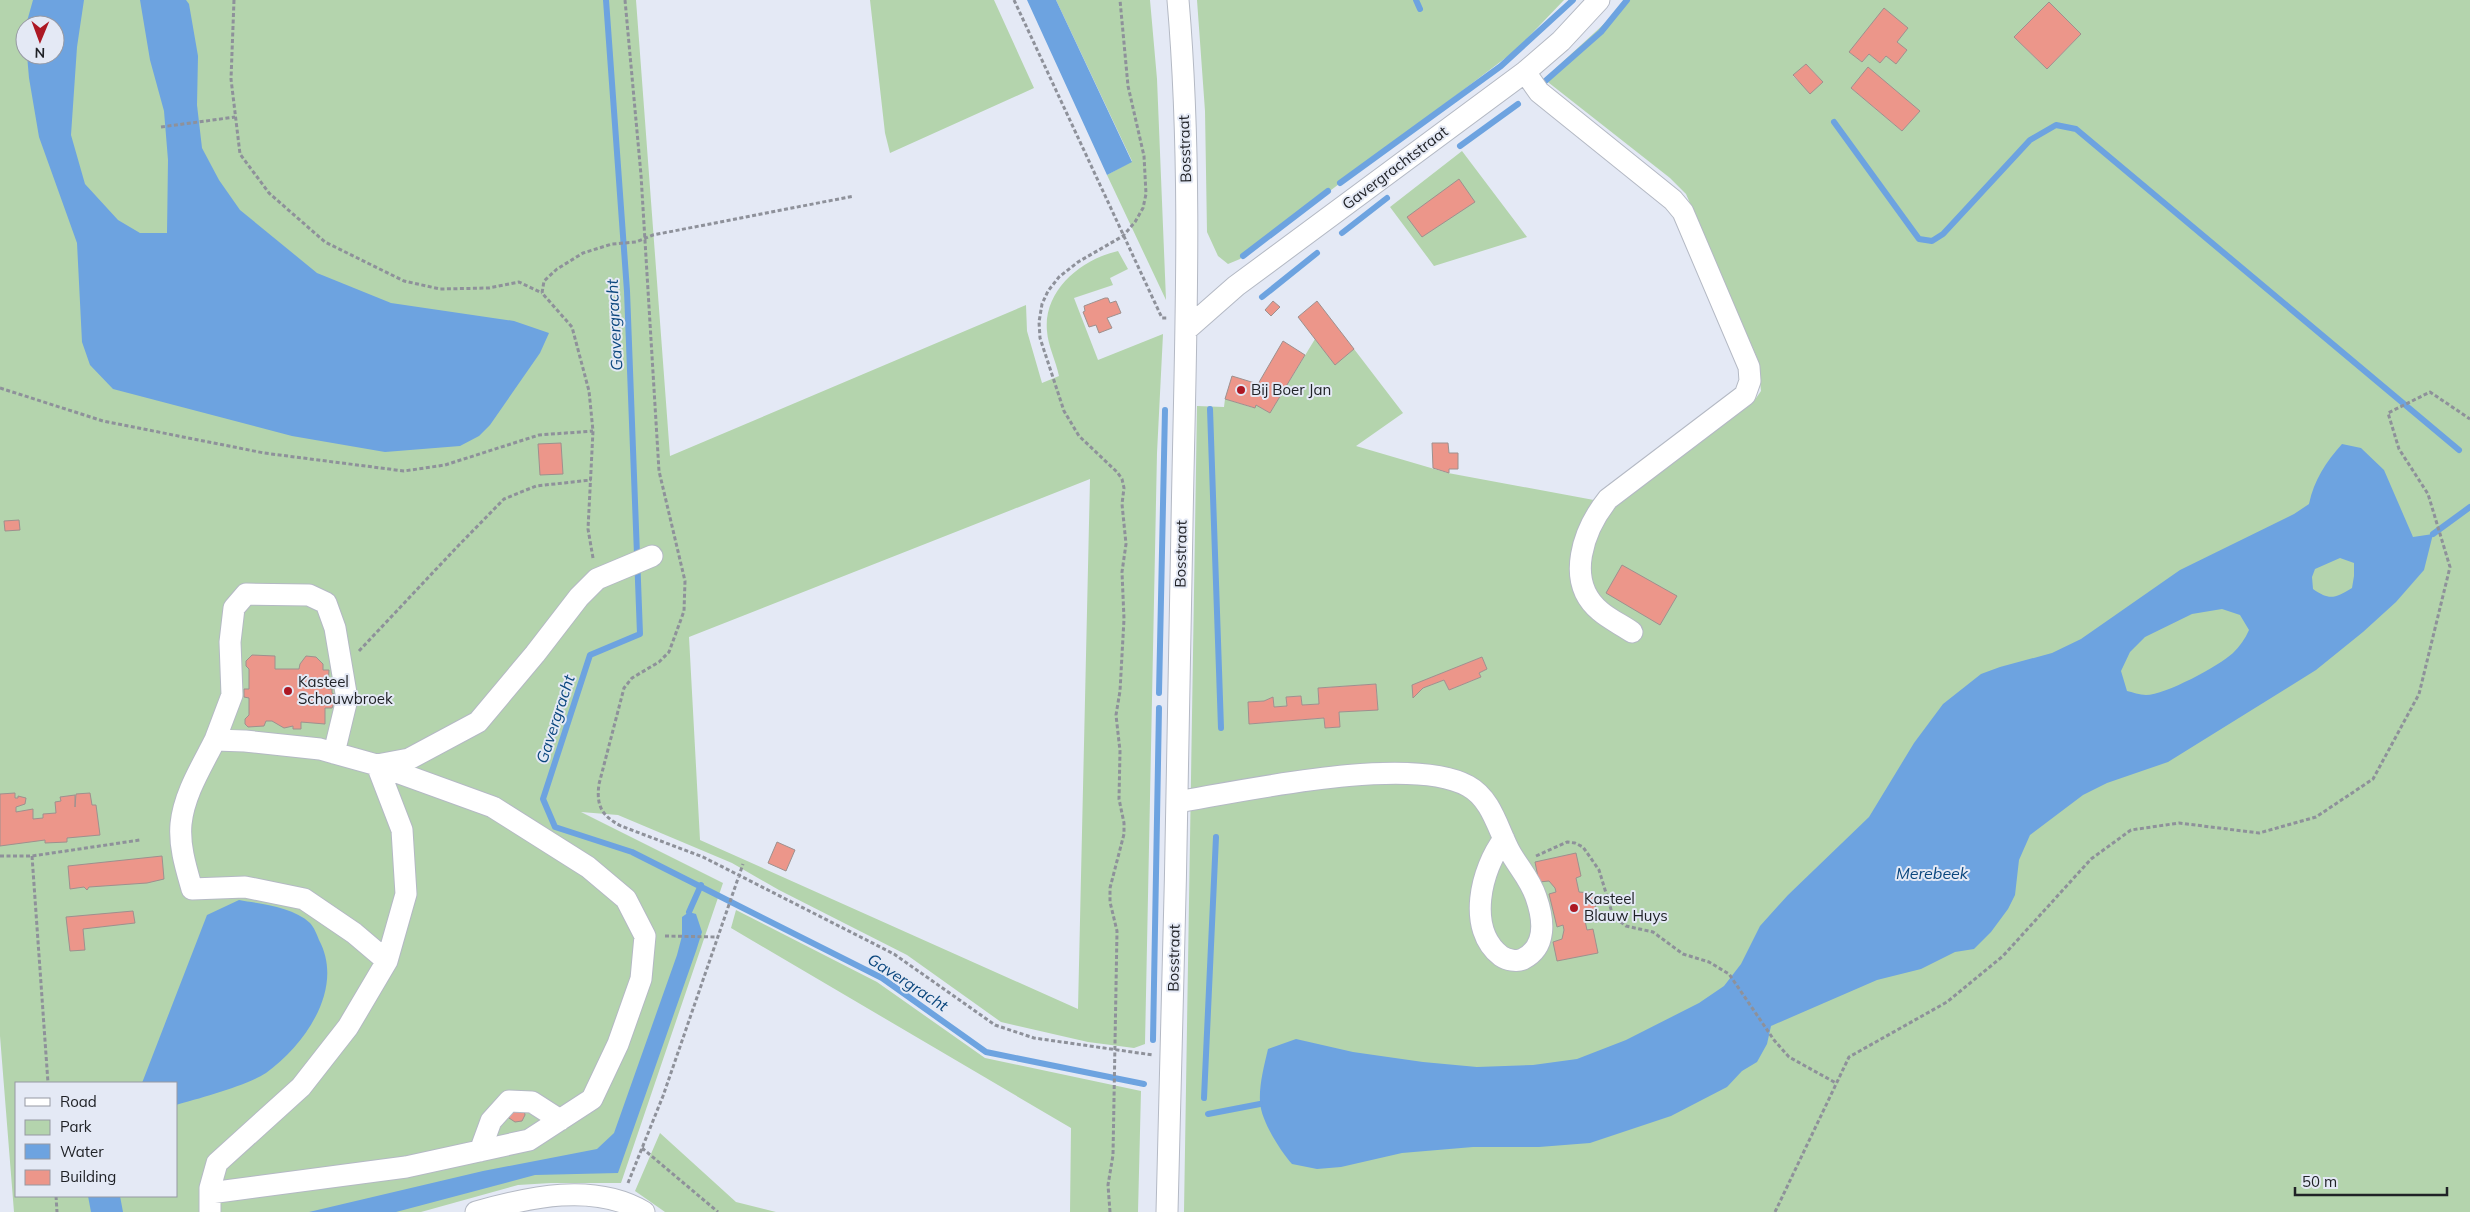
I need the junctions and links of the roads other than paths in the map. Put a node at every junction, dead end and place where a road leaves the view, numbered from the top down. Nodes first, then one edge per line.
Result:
1 (1178, 0) edge
2 (1599, 0) edge
3 (1525, 72) junction
4 (1186, 324) junction
5 (652, 556) dead end
6 (1632, 632) dead end
7 (215, 740) junction
8 (334, 753) junction
9 (377, 765) junction
10 (1177, 802) junction
11 (1504, 839) junction
12 (387, 961) junction
13 (560, 1120) junction
14 (480, 1151) junction
15 (210, 1203) edge
16 (476, 1212) edge
17 (644, 1212) edge
18 (1167, 1212) edge

1 - 4 street, Bosstraat
2 - 3 street, Gavergrachtstraat
3 - 4 street, Gavergrachtstraat
3 - 6 street
4 - 10 street, Bosstraat
5 - 9 street
7 - 8 street
7 - 8 street
7 - 12 street
8 - 9 street
9 - 12 street
9 - 13 street
10 - 11 street
10 - 18 street, Bosstraat
11 - 11 street
12 - 15 street
13 - 14 street
13 - 14 street
14 - 15 street
16 - 17 street

